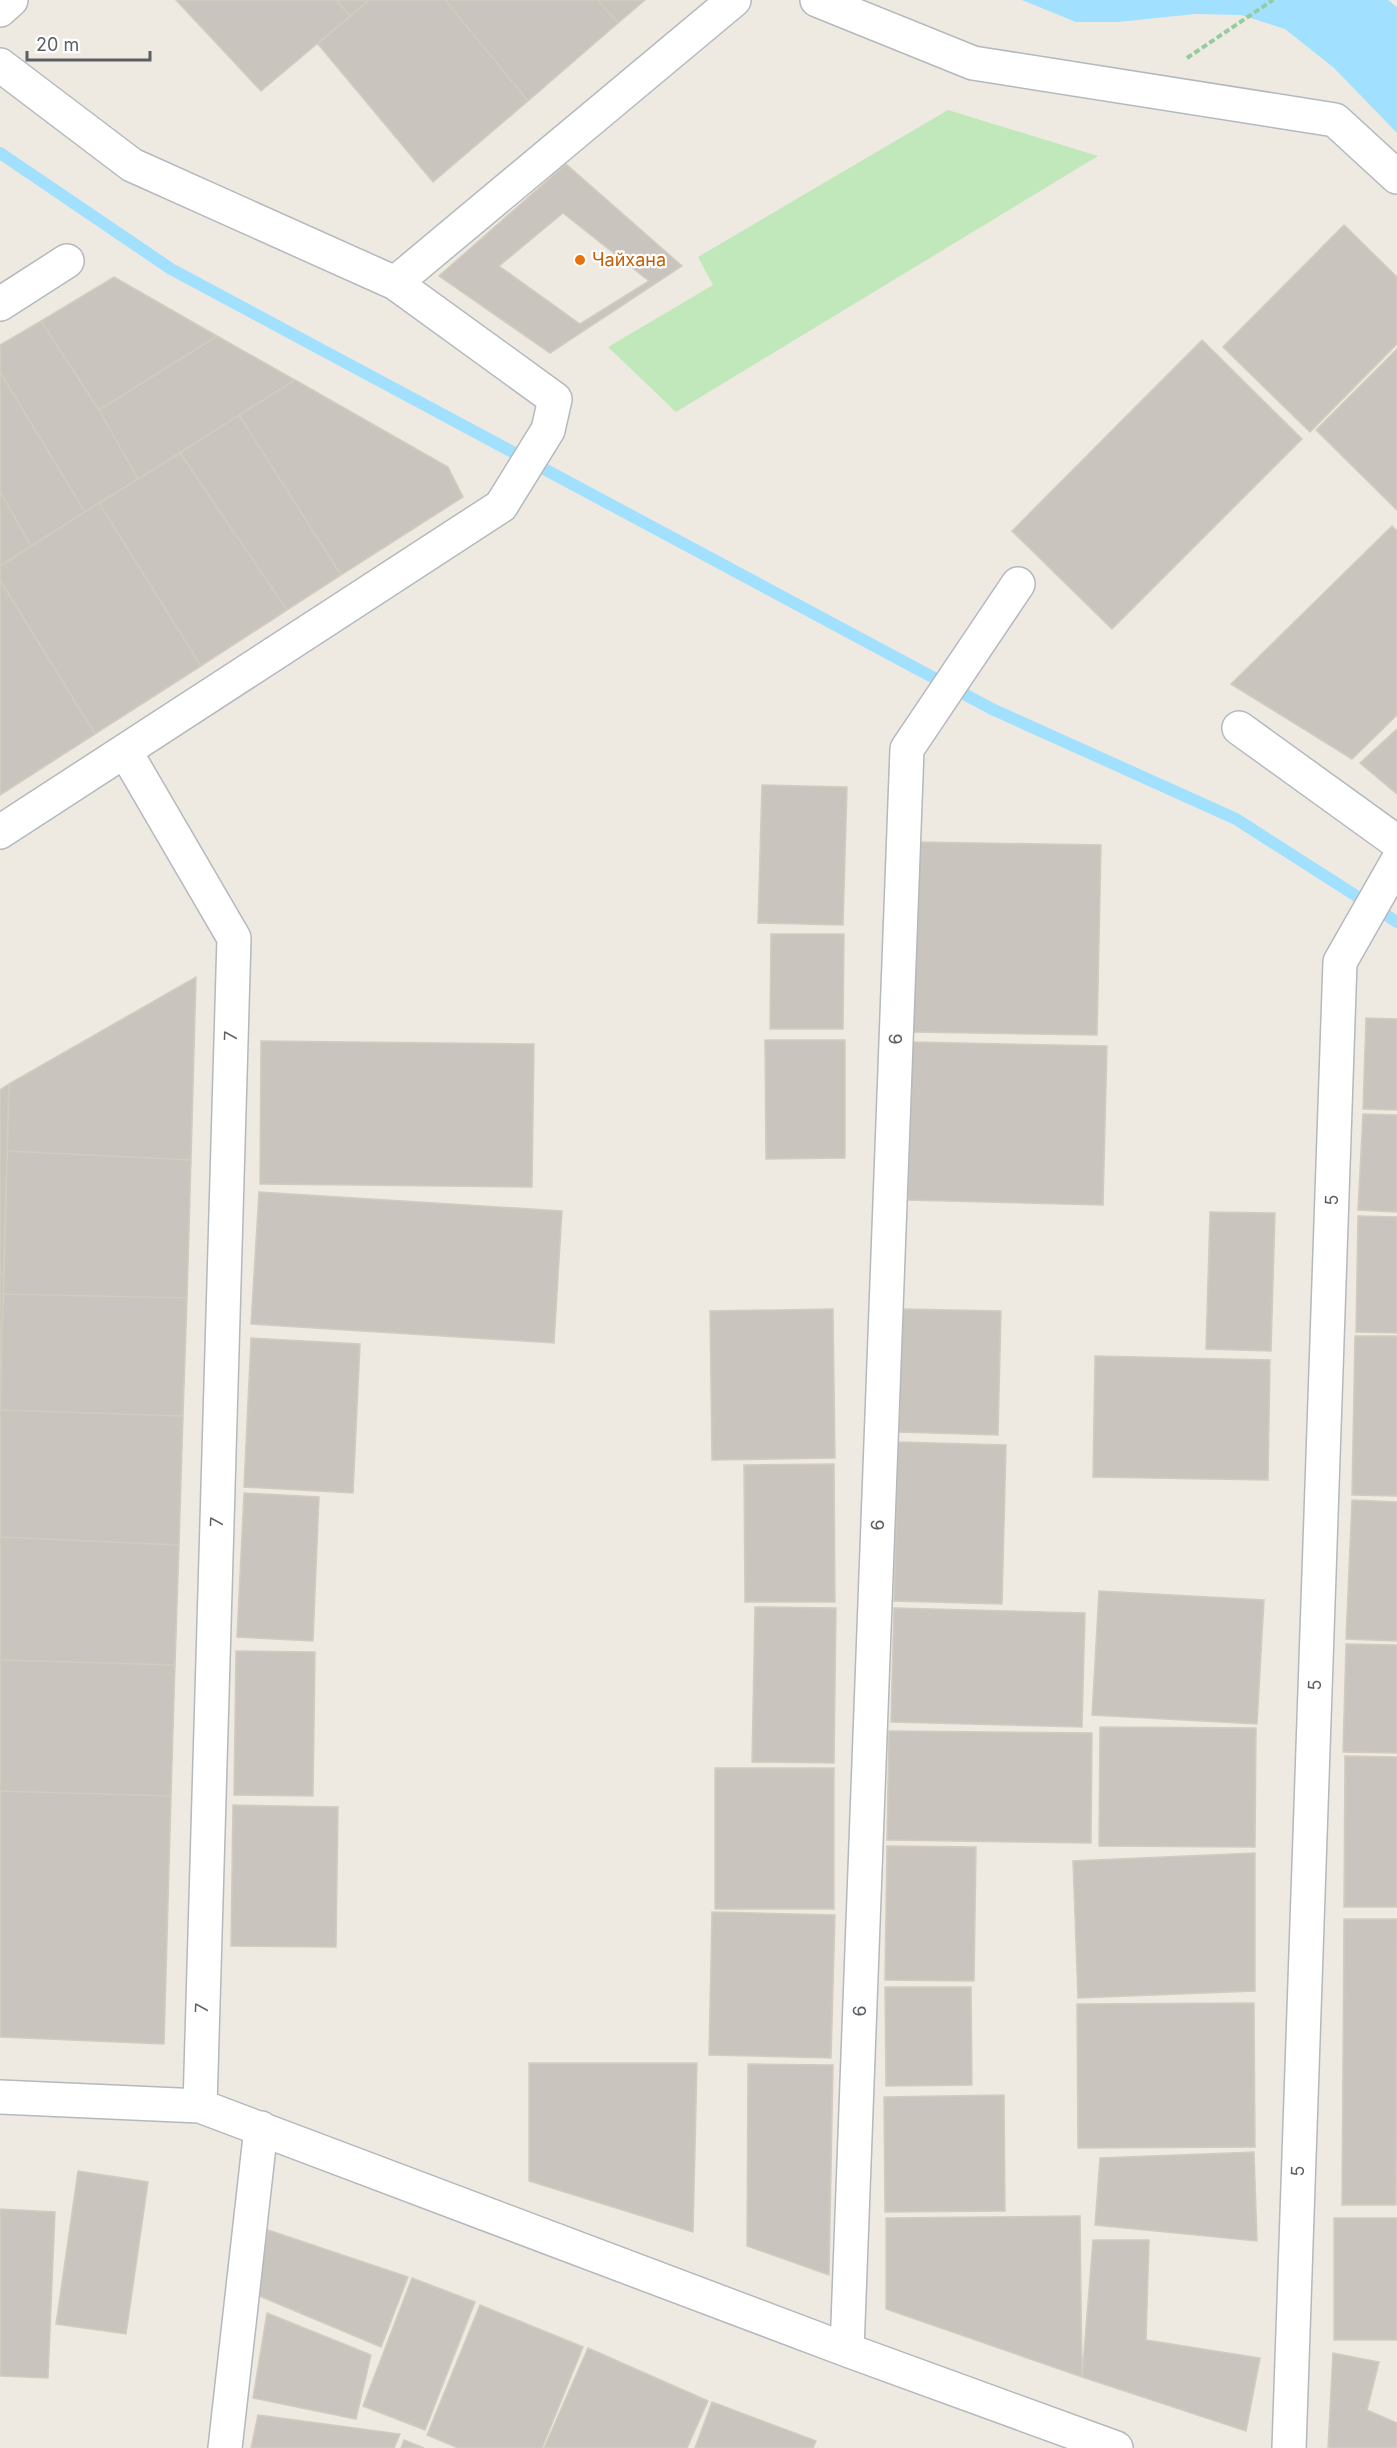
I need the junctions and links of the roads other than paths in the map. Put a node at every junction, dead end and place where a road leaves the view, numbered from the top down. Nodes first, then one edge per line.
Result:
1 (11, 0) edge
2 (734, 0) edge
3 (817, 0) edge
4 (0, 10) edge
5 (0, 65) edge
6 (1397, 177) edge
7 (67, 261) dead end
8 (394, 283) junction
9 (0, 304) edge
10 (1018, 584) dead end
11 (1239, 728) dead end
12 (125, 751) junction
13 (0, 832) edge
14 (1397, 842) edge
15 (1392, 872) edge
16 (0, 2097) edge
17 (200, 2106) junction
18 (261, 2128) junction
19 (848, 2350) junction
20 (225, 2448) edge
21 (1116, 2448) edge
22 (1289, 2448) edge

1 - 4 street
2 - 8 street
3 - 6 street
5 - 8 street
7 - 9 street
8 - 12 street
10 - 19 street, 6
11 - 14 street
12 - 13 street
12 - 17 street, 7
15 - 22 street, 5
16 - 17 street
17 - 18 street
18 - 19 street
18 - 20 street
19 - 21 street

